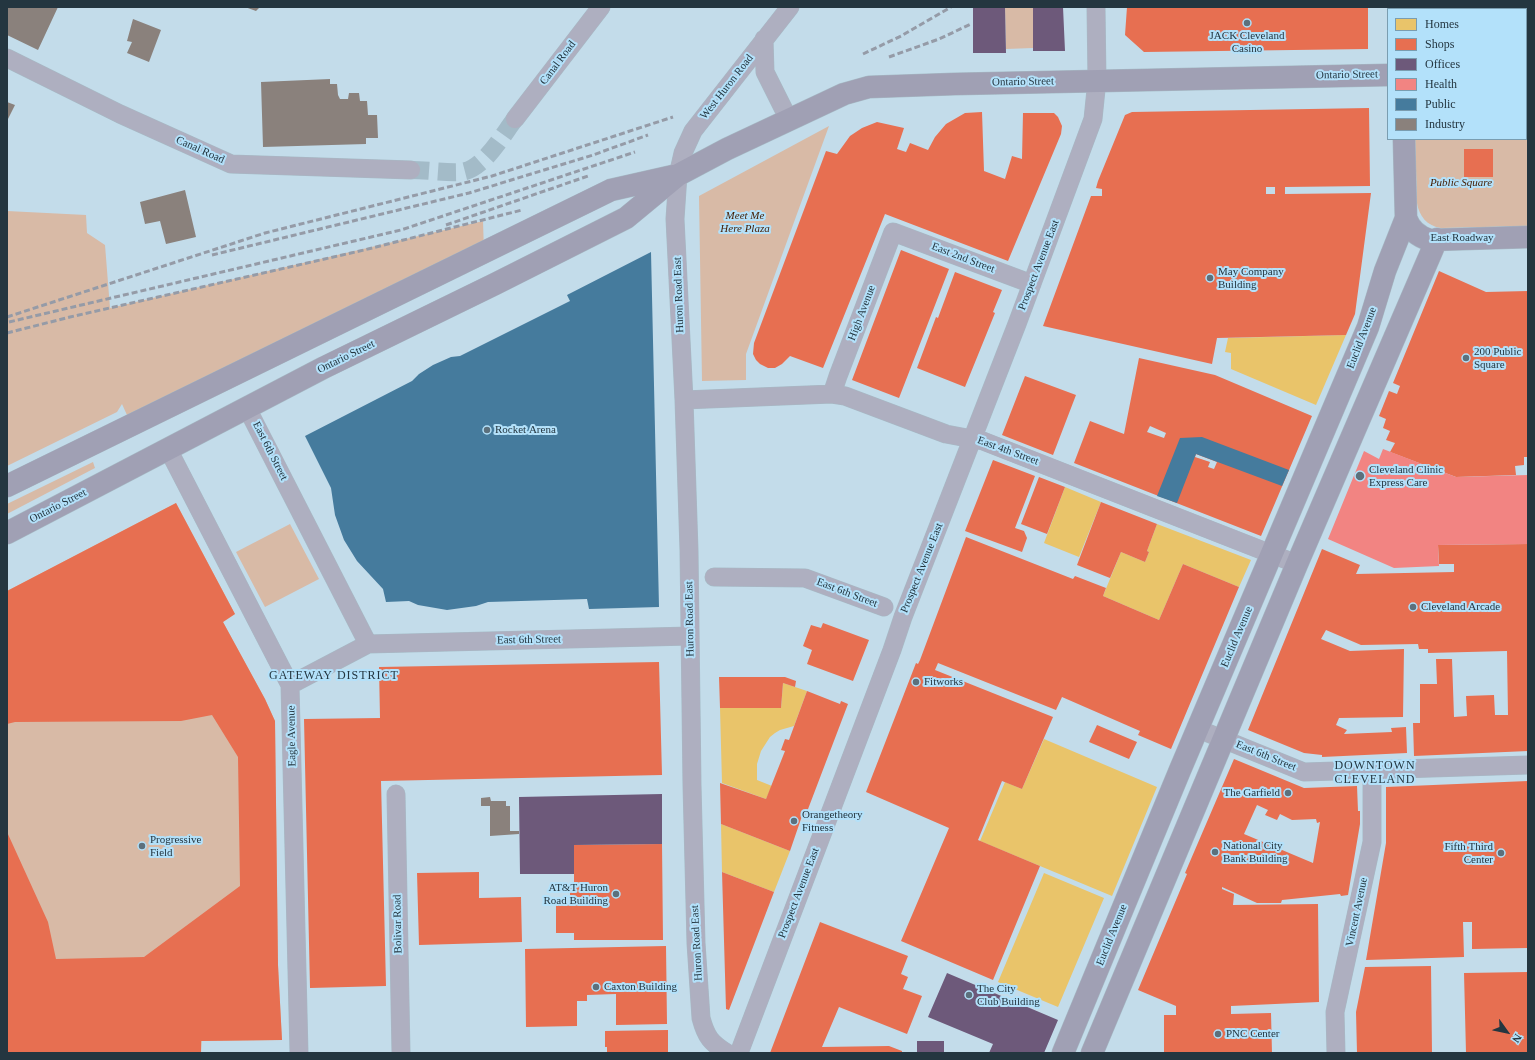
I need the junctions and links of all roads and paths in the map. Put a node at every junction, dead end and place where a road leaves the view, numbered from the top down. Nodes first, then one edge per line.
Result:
1 (601, 7) edge
2 (790, 7) edge
3 (1096, 7) edge
4 (764, 39) junction
5 (7, 58) edge
6 (1387, 75) edge
7 (1097, 80) junction
8 (515, 120) tunnel mouth
9 (789, 120) junction
10 (1404, 140) edge
11 (411, 170) tunnel mouth
12 (678, 175) junction
13 (1406, 218) junction
14 (893, 232) joint
15 (1528, 237) edge
16 (1437, 239) junction
17 (1032, 284) junction
18 (832, 394) junction
19 (684, 400) junction
20 (247, 408) junction
21 (972, 438) junction
22 (168, 449) junction
23 (10, 483) edge
24 (7, 533) edge
25 (1273, 553) junction
26 (1297, 564) junction
27 (714, 577) dead end
28 (884, 607) dead end
29 (690, 636) junction
30 (368, 644) junction
31 (290, 686) junction
32 (1198, 729) junction
33 (1223, 739) junction
34 (1528, 765) edge
35 (1372, 770) junction
36 (396, 794) dead end
37 (299, 1053) edge
38 (401, 1053) edge
39 (727, 1053) edge
40 (739, 1053) edge
41 (1063, 1053) edge
42 (1092, 1053) edge
43 (1336, 1053) edge

1 - 8 street, Canal Road
2 - 4 street, West Huron Road
3 - 7 street, Prospect Avenue East
4 - 9 street
4 - 12 street, West Huron Road
5 - 11 street, Canal Road
6 - 7 main road, Ontario Street
7 - 9 main road, Ontario Street
7 - 17 street, Prospect Avenue East
9 - 12 main road, Ontario Street
10 - 13 main road
12 - 19 street, Huron Road East
12 - 20 main road, Ontario Street
12 - 23 main road, Ontario Street
13 - 16 main road, East Roadway
13 - 25 main road, Euclid Avenue
14 - 17 street, East 2nd Street
14 - 18 street, High Avenue
15 - 16 main road, East Roadway
16 - 26 main road
17 - 21 street, Prospect Avenue East
18 - 19 street, East 4th Street
18 - 21 street, East 4th Street
19 - 29 street, Huron Road East
20 - 22 main road, Ontario Street
20 - 30 street, East 6th Street
21 - 25 street, East 4th Street
21 - 40 street, Prospect Avenue East
22 - 24 main road, Ontario Street
22 - 31 street, Eagle Avenue
25 - 26 street, East 4th Street
25 - 32 main road, Euclid Avenue
26 - 33 main road
27 - 28 street, East 6th Street
29 - 30 street, East 6th Street
29 - 39 street, Huron Road East
30 - 31 street, East 6th Street
31 - 37 street, Eagle Avenue
32 - 33 street, East 6th Street
32 - 41 main road, Euclid Avenue
33 - 35 street, East 6th Street
33 - 42 main road
34 - 35 street, East 6th Street
35 - 43 street, Vincent Avenue
36 - 38 street, Bolivar Road

